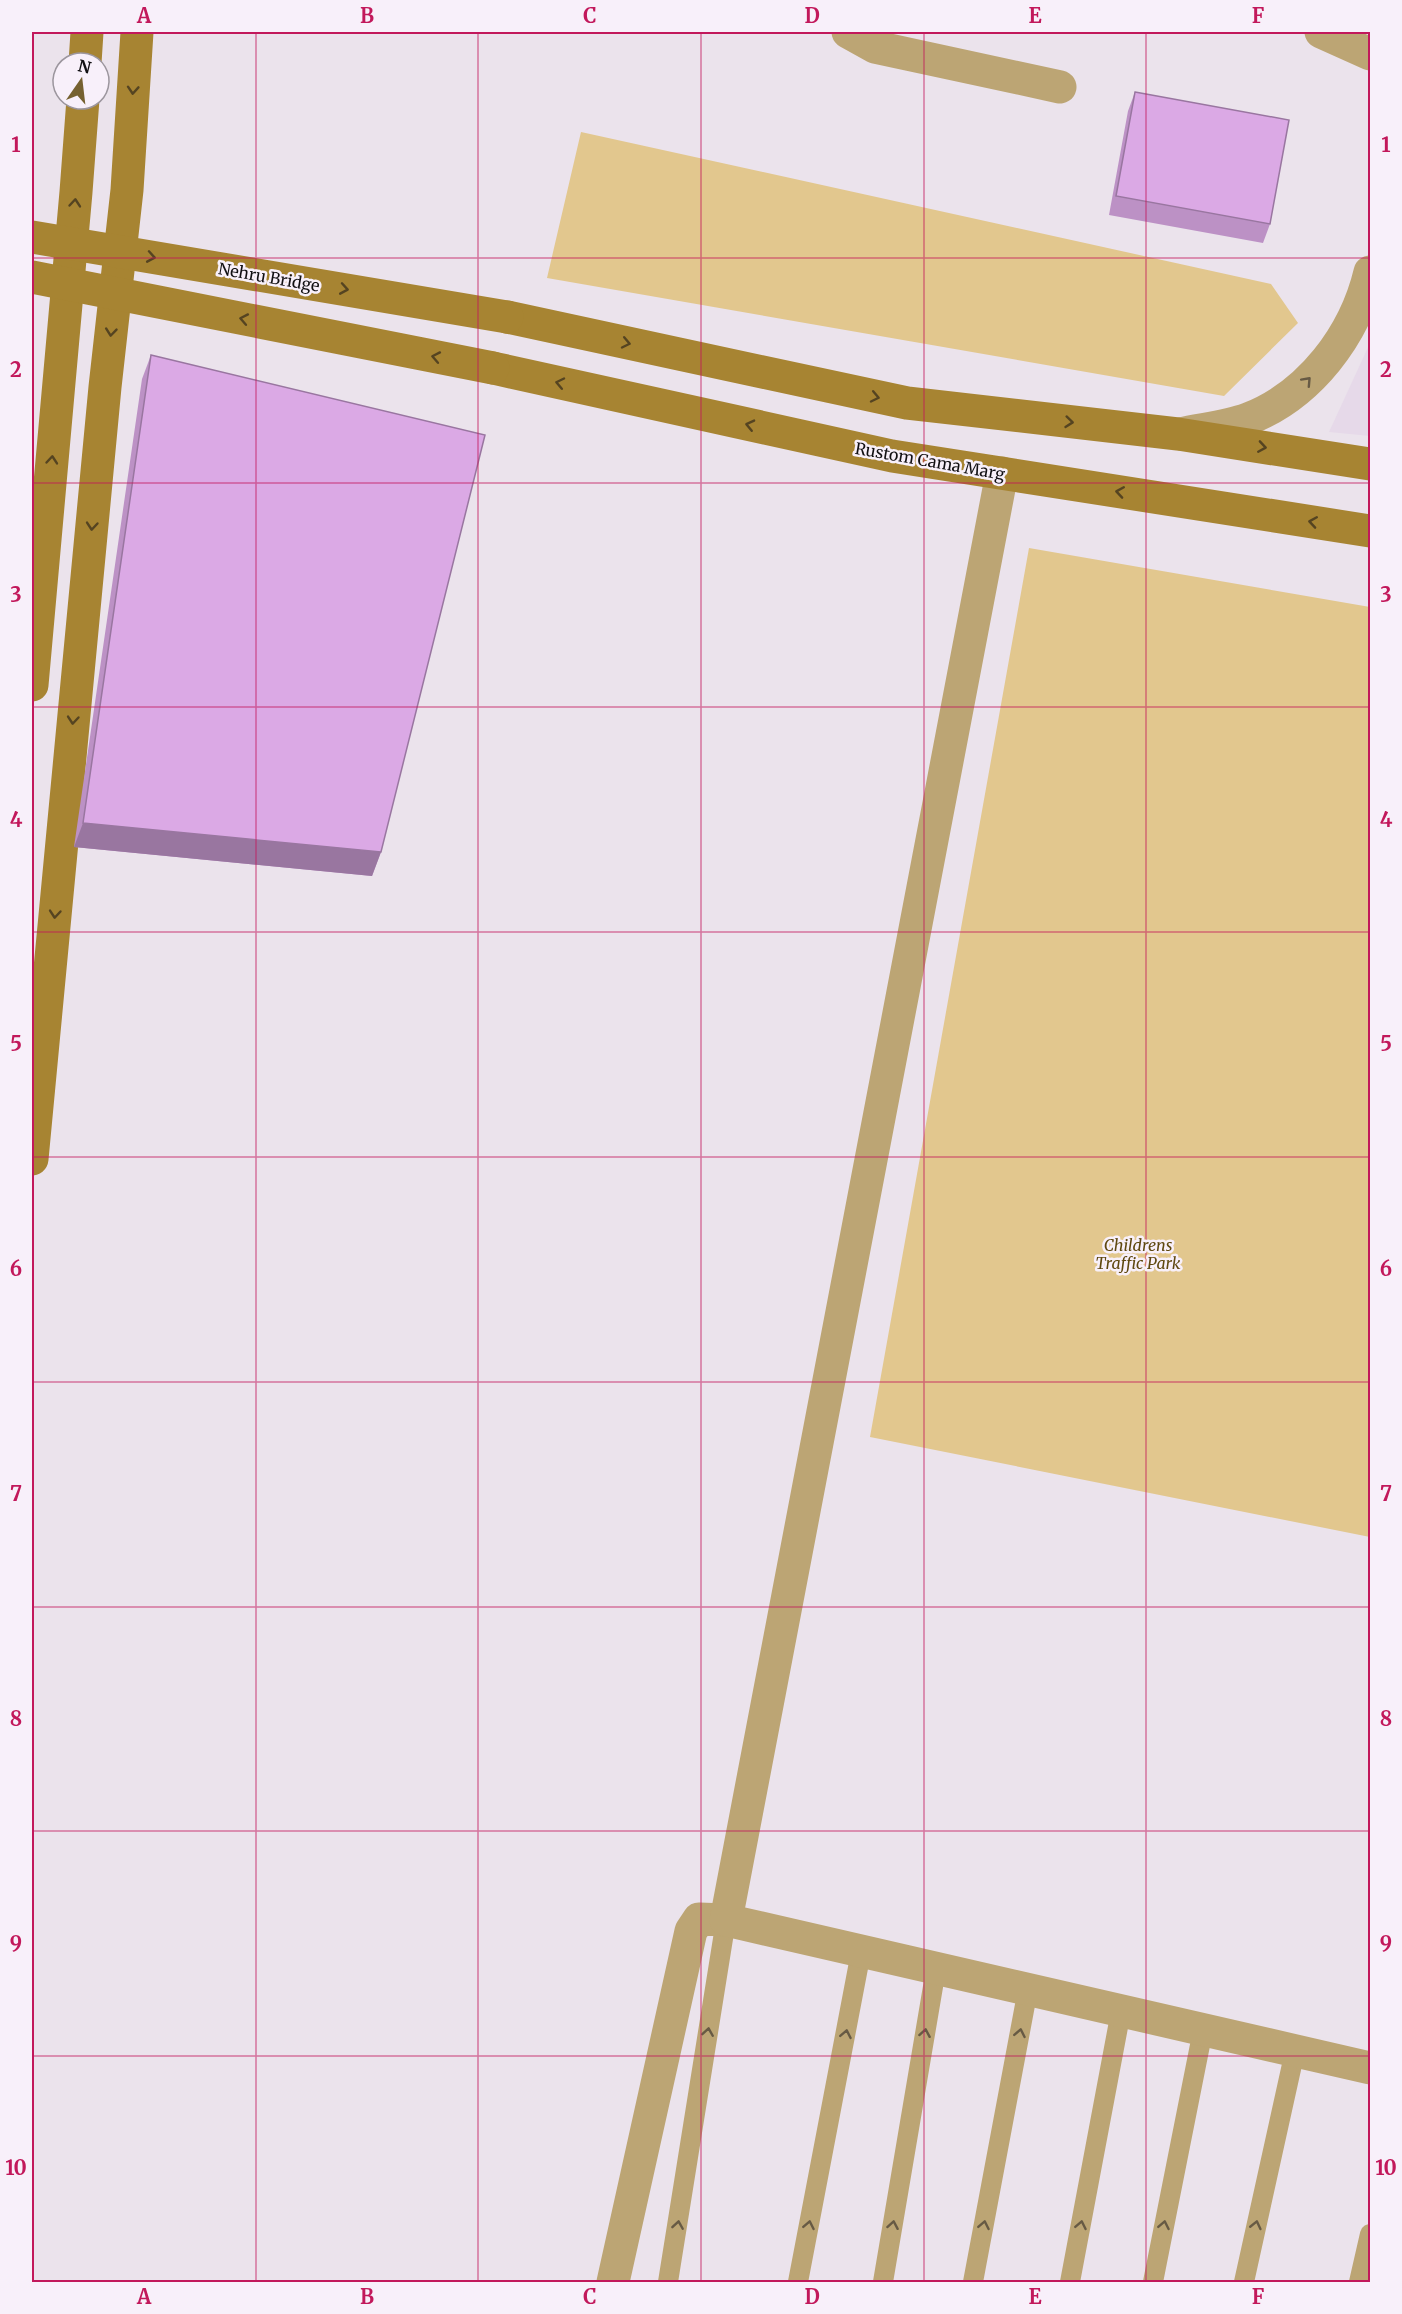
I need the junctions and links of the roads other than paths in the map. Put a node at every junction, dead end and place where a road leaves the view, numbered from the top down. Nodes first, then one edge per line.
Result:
1 (87, 32) edge
2 (137, 32) edge
3 (848, 32) edge
4 (1321, 32) edge
5 (86, 51) edge
6 (1371, 54) edge
7 (1060, 87) dead end
8 (82, 111) edge
9 (32, 237) edge
10 (1371, 272) edge
11 (32, 277) edge
12 (1178, 434) junction
13 (1371, 464) edge
14 (1002, 473) junction
15 (1371, 531) edge
16 (32, 685) edge
17 (32, 1159) edge
18 (726, 1920) junction
19 (861, 1952) junction
20 (936, 1969) junction
21 (1028, 1989) junction
22 (1121, 2011) junction
23 (1203, 2030) junction
24 (1295, 2051) junction
25 (1371, 2068) edge
26 (1371, 2234) edge
27 (613, 2283) edge
28 (668, 2283) edge
29 (798, 2283) edge
30 (883, 2283) edge
31 (973, 2283) edge
32 (1070, 2283) edge
33 (1153, 2283) edge
34 (1244, 2283) edge
35 (1359, 2283) edge

1 - 5 main road
2 -> 17 main road
3 - 7 street
4 - 6 street
16 -> 8 main road
9 -> 12 main road, Nehru Bridge, bridge
12 -> 10 street
14 -> 11 main road, Rustom Cama Marg, bridge
12 -> 13 main road
15 -> 14 main road, Rustom Cama Marg
14 - 18 street
18 - 19 street
18 - 27 street
28 -> 18 lane
19 - 20 street
29 -> 19 lane
20 - 21 street
30 -> 20 lane
21 - 22 street
31 -> 21 lane
22 - 23 street
32 -> 22 lane
23 - 24 street
33 -> 23 lane
24 - 25 street
34 -> 24 lane
26 - 35 lane

